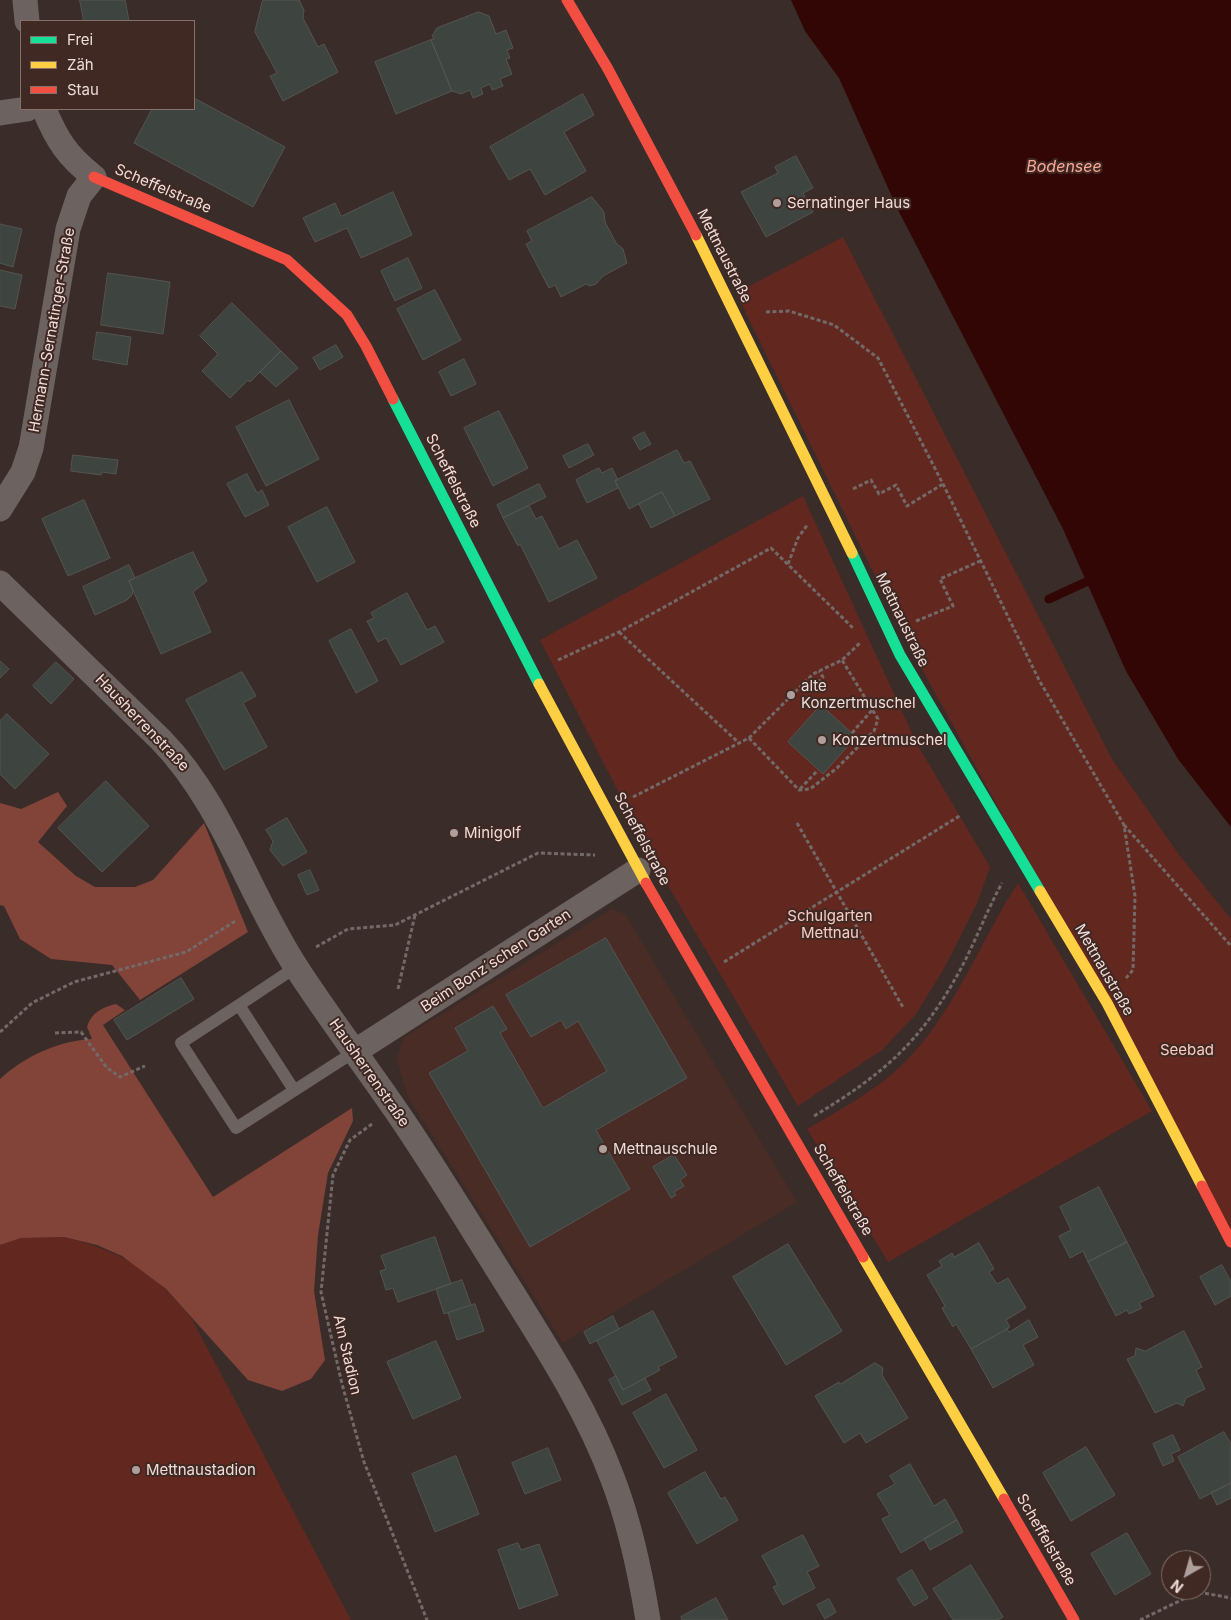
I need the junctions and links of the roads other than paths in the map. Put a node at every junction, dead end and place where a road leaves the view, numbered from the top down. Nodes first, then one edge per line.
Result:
1 (25, 0) edge
2 (567, 0) edge
3 (27, 20) edge
4 (20, 110) edge
5 (44, 110) edge
6 (0, 113) edge
7 (94, 177) junction
8 (0, 509) edge
9 (0, 583) edge
10 (635, 863) junction
11 (294, 964) junction
12 (239, 1005) junction
13 (354, 1052) junction
14 (294, 1090) junction
15 (1231, 1242) edge
16 (648, 1620) edge
17 (1073, 1620) edge

1 - 3 street
2 - 15 street, Mettnaustraße
4 - 6 street
5 - 7 street
7 - 8 street, Hermann-Sernatinger-Straße
7 - 10 street, Scheffelstraße
9 - 11 street, Hausherrenstraße
10 - 13 street, Beim Bonz´schen Garten
10 - 17 street, Scheffelstraße
11 - 12 lane
11 - 13 street, Hausherrenstraße
12 - 14 lane
12 - 14 lane
13 - 14 lane
13 - 16 street, Hausherrenstraße

